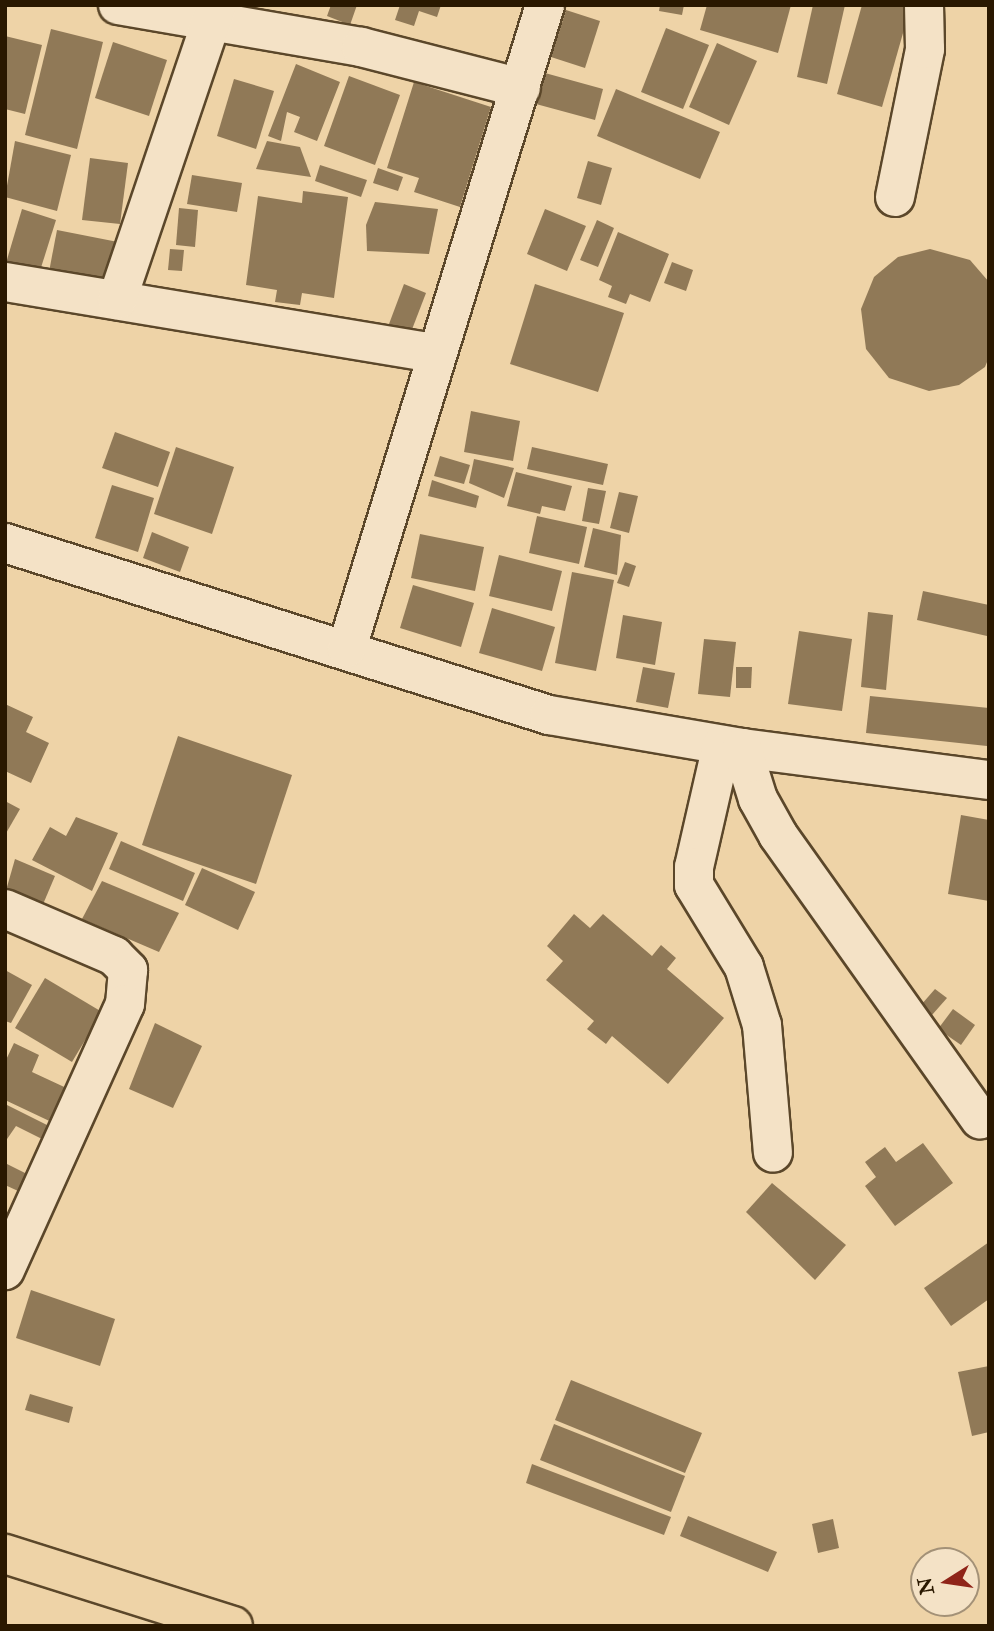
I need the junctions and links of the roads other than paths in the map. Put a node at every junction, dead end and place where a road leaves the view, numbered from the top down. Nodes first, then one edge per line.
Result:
1 (118, 5) edge
2 (545, 5) edge
3 (924, 5) edge
4 (213, 14) edge
5 (522, 88) junction
6 (895, 197) dead end
7 (5, 282) edge
8 (117, 300) junction
9 (436, 354) junction
10 (5, 543) edge
11 (347, 648) junction
12 (732, 746) junction
13 (989, 780) edge
14 (5, 909) edge
15 (980, 1119) dead end
16 (773, 1153) dead end
17 (5, 1270) edge
18 (5, 1554) edge
19 (233, 1626) edge

1 - 4 street
2 - 5 street
3 - 6 street
4 - 5 street
4 - 8 street
5 - 9 street
7 - 8 street
8 - 9 street
9 - 11 street
10 - 11 street
11 - 12 street
12 - 13 street
12 - 15 street
12 - 16 street
14 - 17 street
18 - 19 highway

